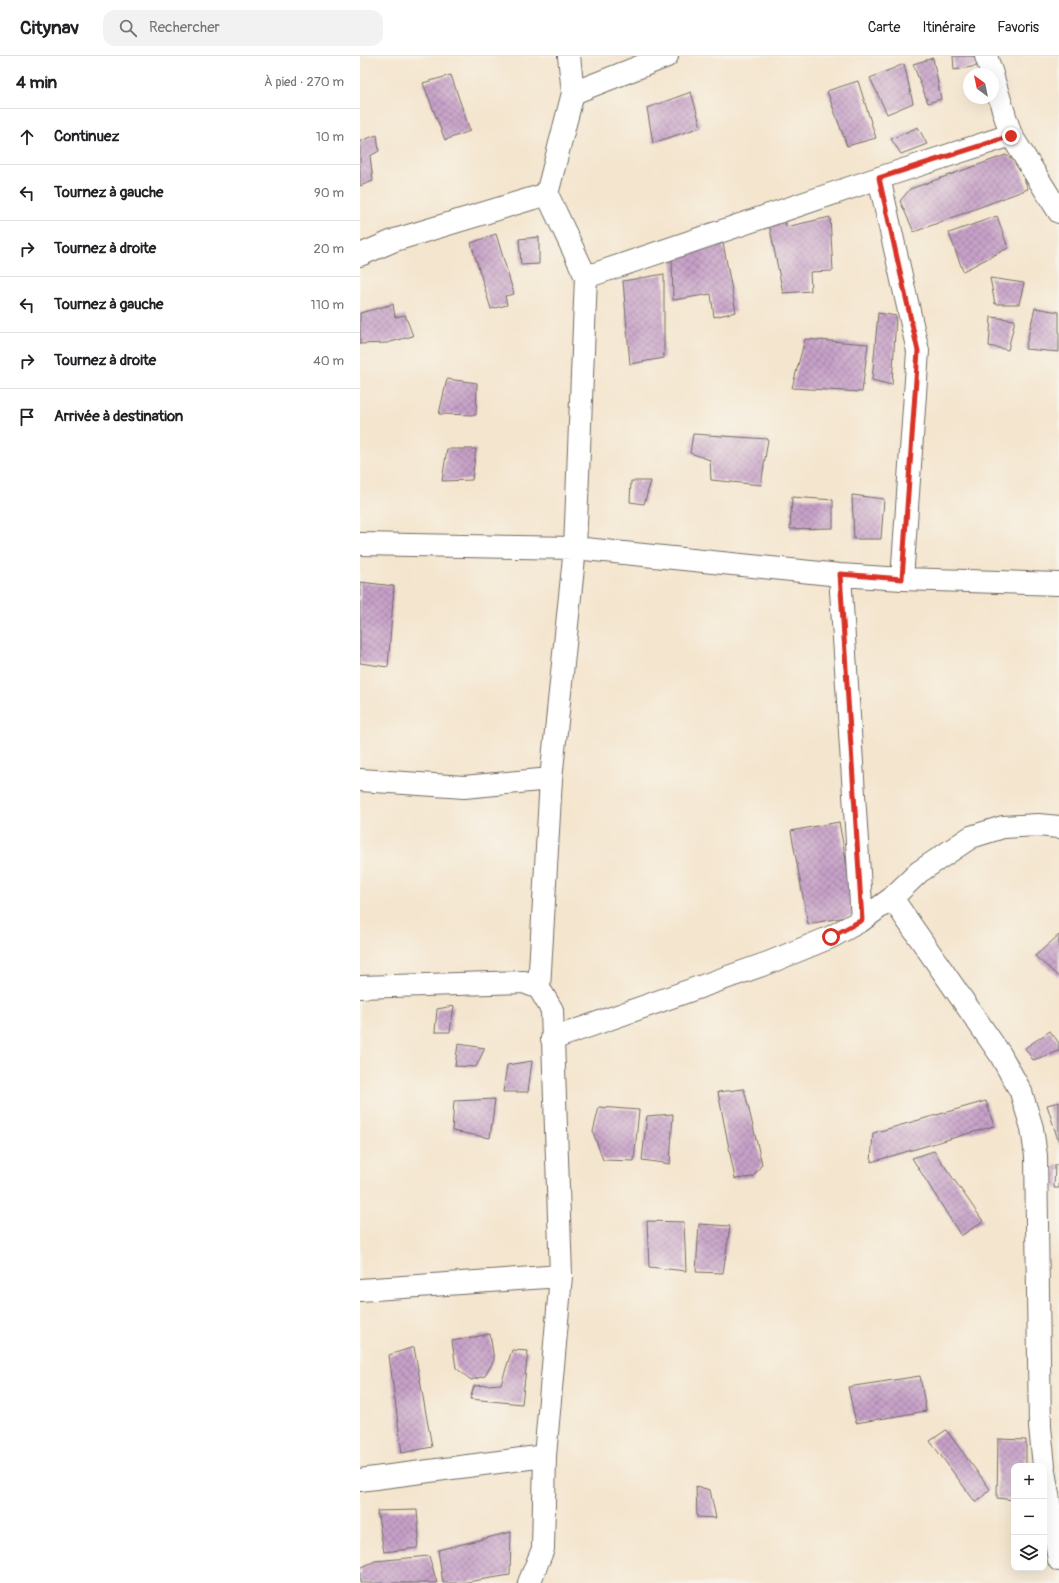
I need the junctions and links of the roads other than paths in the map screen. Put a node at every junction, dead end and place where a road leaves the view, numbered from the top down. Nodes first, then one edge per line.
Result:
1 (569, 56) edge
2 (667, 56) edge
3 (986, 56) edge
4 (990, 68) edge
5 (573, 93) junction
6 (999, 97) edge
7 (1011, 136) junction
8 (879, 178) junction
9 (547, 194) junction
10 (1059, 212) edge
11 (360, 255) edge
12 (586, 277) junction
13 (360, 544) edge
14 (575, 548) junction
15 (840, 574) junction
16 (902, 579) junction
17 (1059, 584) edge
18 (551, 779) junction
19 (360, 780) edge
20 (1059, 827) edge
21 (892, 898) junction
22 (862, 920) junction
23 (360, 987) edge
24 (539, 988) junction
25 (552, 1039) junction
26 (561, 1276) junction
27 (360, 1290) edge
28 (545, 1456) junction
29 (1044, 1463) edge
30 (360, 1480) edge
31 (1047, 1489) edge
32 (1059, 1560) edge
33 (529, 1583) edge

1 - 5 street
2 - 5 street
3 - 4 street
5 - 9 street
6 - 7 street
7 - 8 street
7 - 10 street
8 - 12 street
8 - 16 street
9 - 11 street
9 - 12 street
12 - 14 street
13 - 14 street
14 - 15 street
14 - 18 street
15 - 16 street
15 - 22 street
16 - 17 street
18 - 19 street
18 - 24 street
20 - 21 street
21 - 22 street
21 - 29 street
22 - 25 street
23 - 24 street
24 - 25 street
25 - 26 street
26 - 27 street
26 - 28 street
28 - 30 street
28 - 33 street
31 - 32 street

